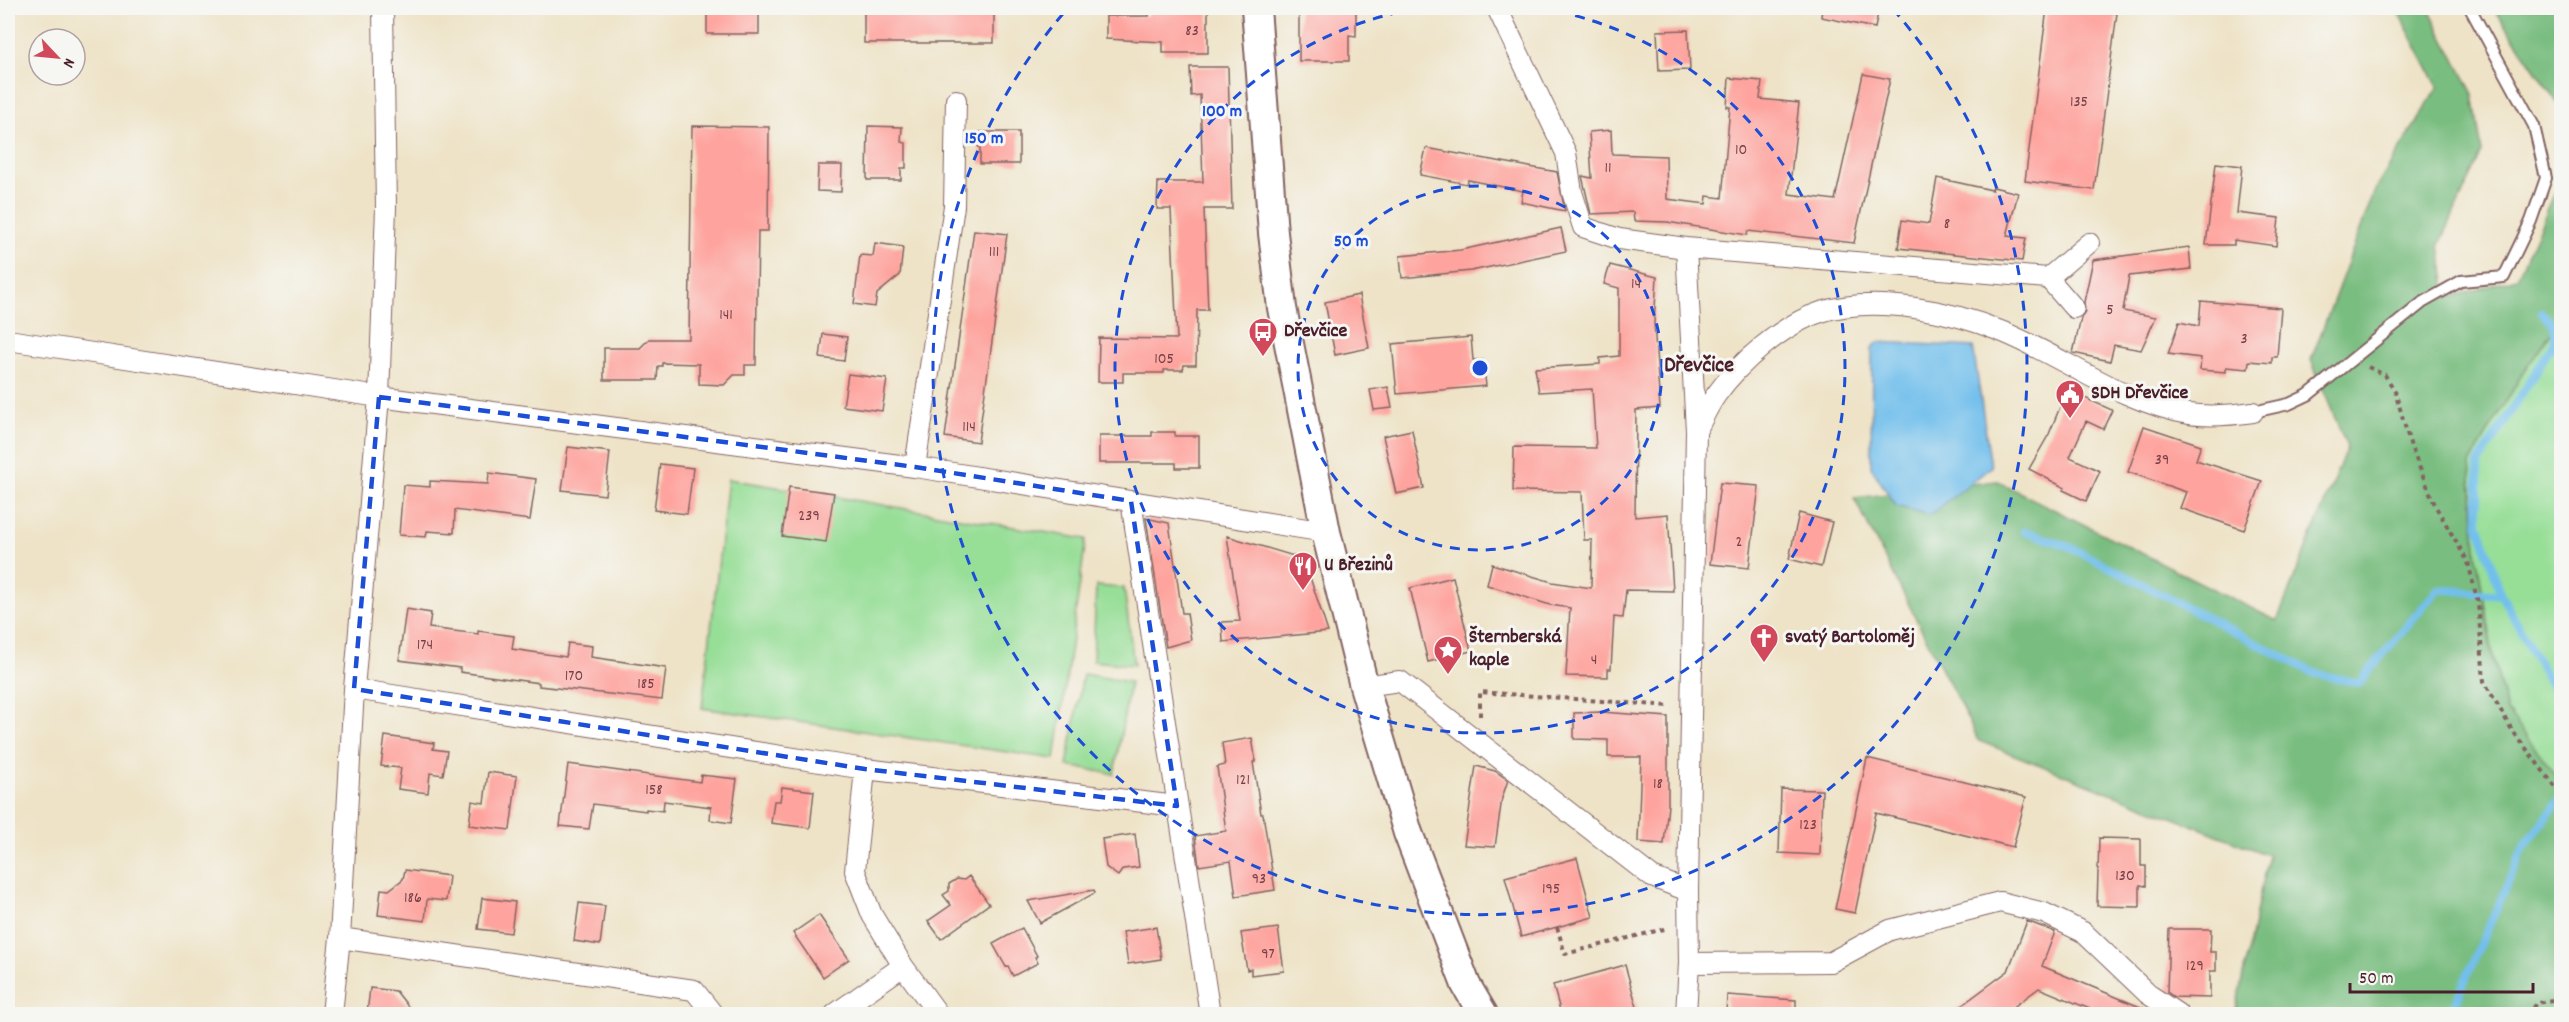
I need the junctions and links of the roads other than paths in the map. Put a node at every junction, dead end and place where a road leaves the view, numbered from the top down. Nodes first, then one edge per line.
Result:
1 (383, 8) edge
2 (1256, 8) edge
3 (1497, 8) edge
4 (2470, 8) edge
5 (957, 100) dead end
6 (2089, 243) dead end
7 (1686, 248) junction
8 (2048, 278) junction
9 (2074, 308) dead end
10 (8, 340) edge
11 (379, 397) junction
12 (2253, 412) joint
13 (1696, 431) junction
14 (915, 467) junction
15 (1131, 501) junction
16 (1326, 532) junction
17 (1364, 686) junction
18 (354, 689) junction
19 (865, 769) junction
20 (1177, 806) junction
21 (1688, 891) junction
22 (340, 938) junction
23 (1689, 963) junction
24 (903, 966) junction
25 (332, 1014) edge
26 (713, 1014) edge
27 (835, 1014) edge
28 (938, 1014) edge
29 (1212, 1014) edge
30 (1483, 1014) edge
31 (1686, 1014) edge
32 (2178, 1014) edge

1 - 11 street
2 - 16 main road
3 - 7 street
4 - 12 lane
5 - 14 street
6 - 8 street
7 - 8 street
7 - 13 street
8 - 9 street
10 - 11 street
11 - 14 street
11 - 18 street
12 - 13 street
13 - 21 street
14 - 15 street
15 - 16 street
15 - 20 street
16 - 17 main road
17 - 21 street
17 - 30 main road
18 - 19 street
18 - 22 street
19 - 20 street
19 - 24 street
20 - 29 street
21 - 23 street
22 - 25 street
22 - 26 street
23 - 31 street
23 - 32 street
24 - 27 street
24 - 28 street

